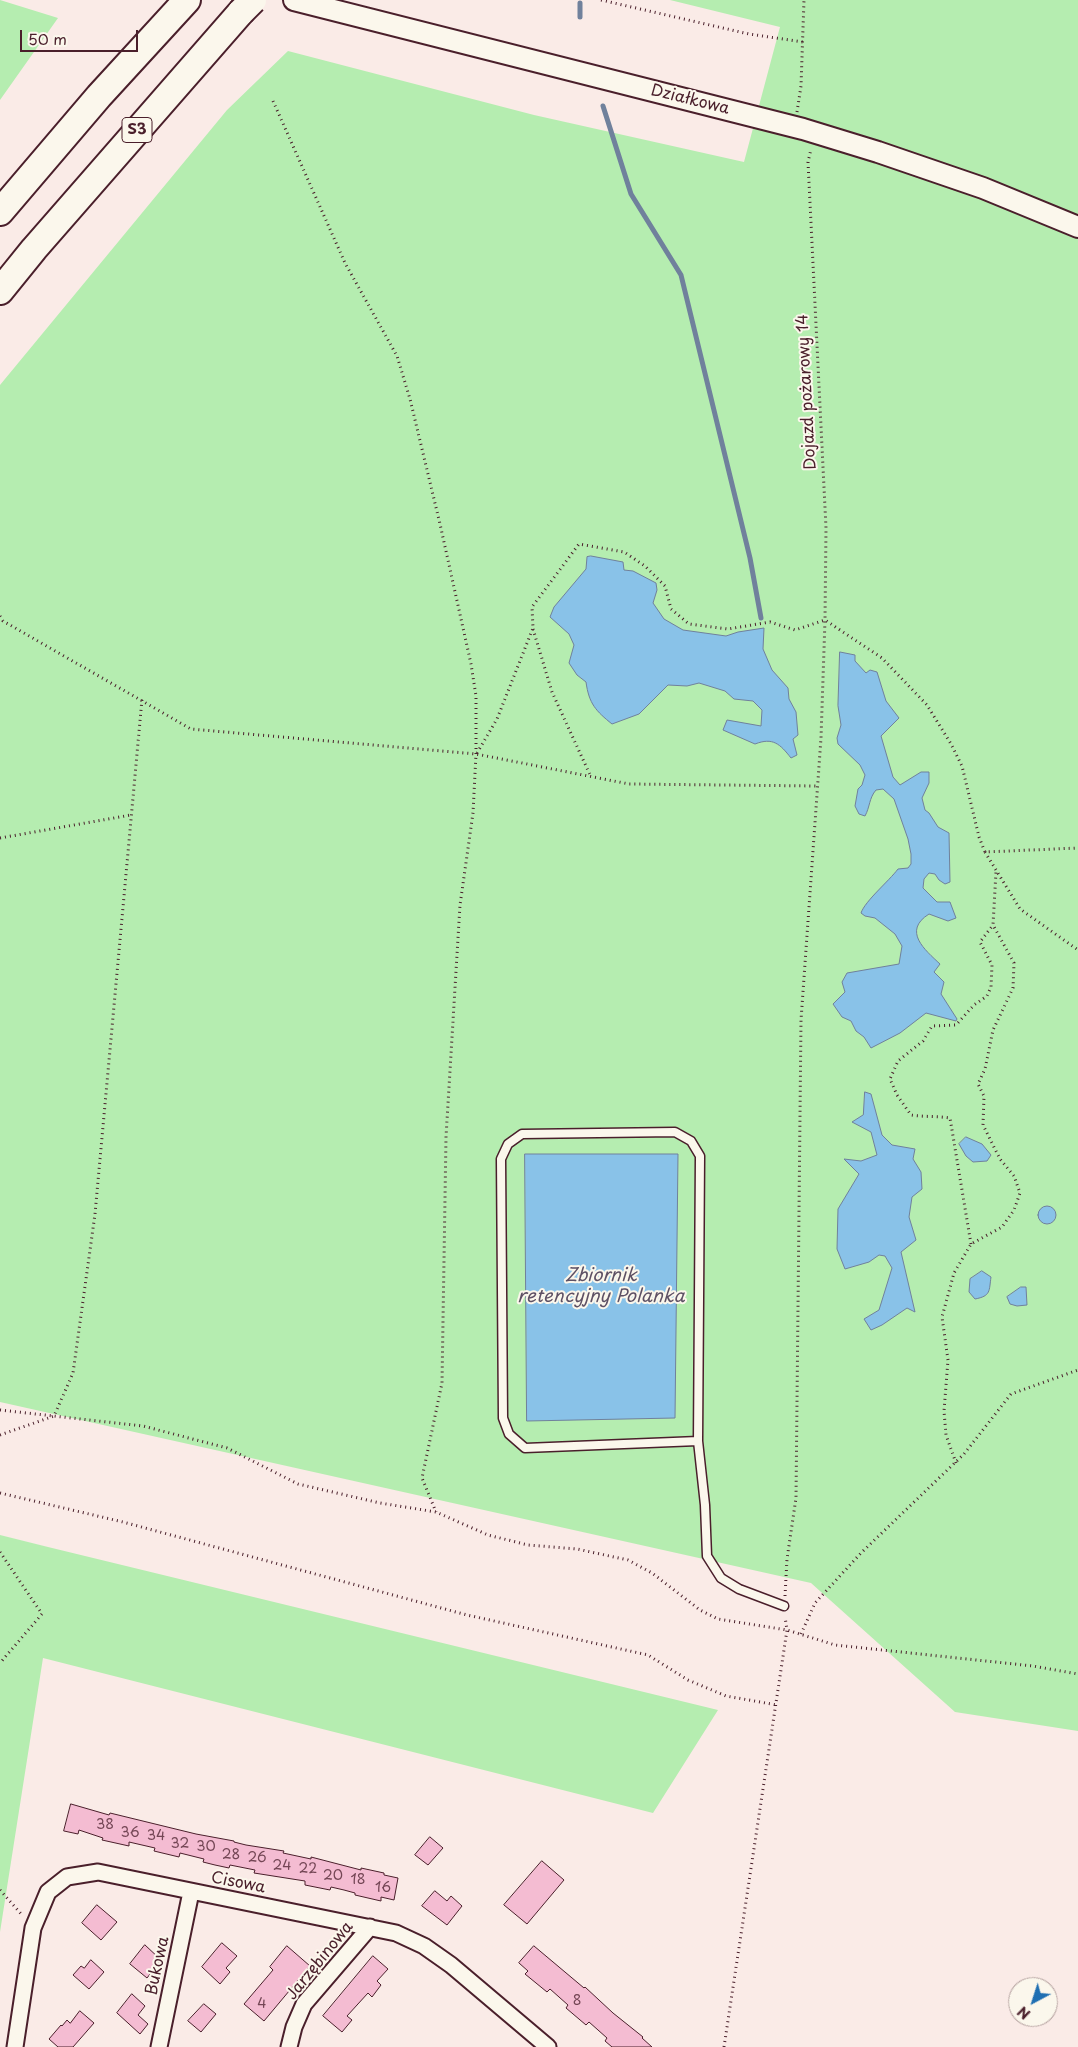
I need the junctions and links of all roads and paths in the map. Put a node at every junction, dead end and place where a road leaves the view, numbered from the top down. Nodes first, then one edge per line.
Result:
1 (187, 0) edge
2 (294, 0) edge
3 (601, 0) edge
4 (804, 0) edge
5 (247, 6) edge
6 (803, 42) junction
7 (273, 101) dead end
8 (803, 129) junction
9 (0, 212) edge
10 (1078, 227) edge
11 (7, 282) edge
12 (0, 616) edge
13 (825, 620) junction
14 (533, 628) junction
15 (142, 699) junction
16 (476, 754) junction
17 (592, 778) junction
18 (817, 786) junction
19 (131, 815) junction
20 (0, 838) edge
21 (1078, 848) edge
22 (985, 852) junction
23 (996, 872) junction
24 (993, 925) junction
25 (1078, 950) edge
26 (971, 1244) junction
27 (1078, 1370) edge
28 (0, 1410) edge
29 (54, 1416) junction
30 (0, 1435) edge
31 (698, 1441) junction
32 (956, 1463) junction
33 (0, 1494) edge
34 (436, 1512) junction
35 (0, 1552) edge
36 (784, 1606) junction
37 (788, 1630) junction
38 (801, 1634) junction
39 (0, 1663) edge
40 (1078, 1674) edge
41 (777, 1705) junction
42 (0, 1890) edge
43 (191, 1892) junction
44 (370, 1927) junction
45 (33, 1928) junction
46 (538, 2044) edge
47 (16, 2047) edge
48 (159, 2047) edge
49 (289, 2047) edge
50 (724, 2047) edge

1 - 9 highway
2 - 8 street, Działkowa
3 - 6 path
4 - 6 path, Dojazd pożarowy 14
5 - 11 highway, S3
6 - 8 path, Dojazd pożarowy 14
7 - 16 path
8 - 10 street, Działkowa
8 - 13 path, Dojazd pożarowy 14
12 - 15 path
13 - 14 path
13 - 18 path, Dojazd pożarowy 14
13 - 22 path
14 - 16 path
14 - 17 path
15 - 16 path
15 - 19 path
16 - 17 path
16 - 34 path
17 - 18 path
18 - 36 path, Dojazd pożarowy 14
19 - 20 path
19 - 29 path
21 - 22 path
22 - 23 path
23 - 24 path
23 - 25 path
24 - 26 path
24 - 26 path
26 - 32 path
27 - 32 path
28 - 29 path
29 - 30 path
29 - 34 path
31 - 31 lane
31 - 36 lane
32 - 38 path
33 - 41 path
34 - 37 path
35 - 39 path
36 - 37 path, Dojazd pożarowy 14
37 - 38 path
37 - 41 path, Dojazd pożarowy 14
38 - 40 path
41 - 50 path, Dojazd pożarowy 14
42 - 45 path
43 - 44 street, Cisowa
43 - 45 street, Cisowa
43 - 48 street, Bukowa
44 - 46 street, Cisowa
44 - 49 street, Jarzębinowa
45 - 47 street, Cisowa

